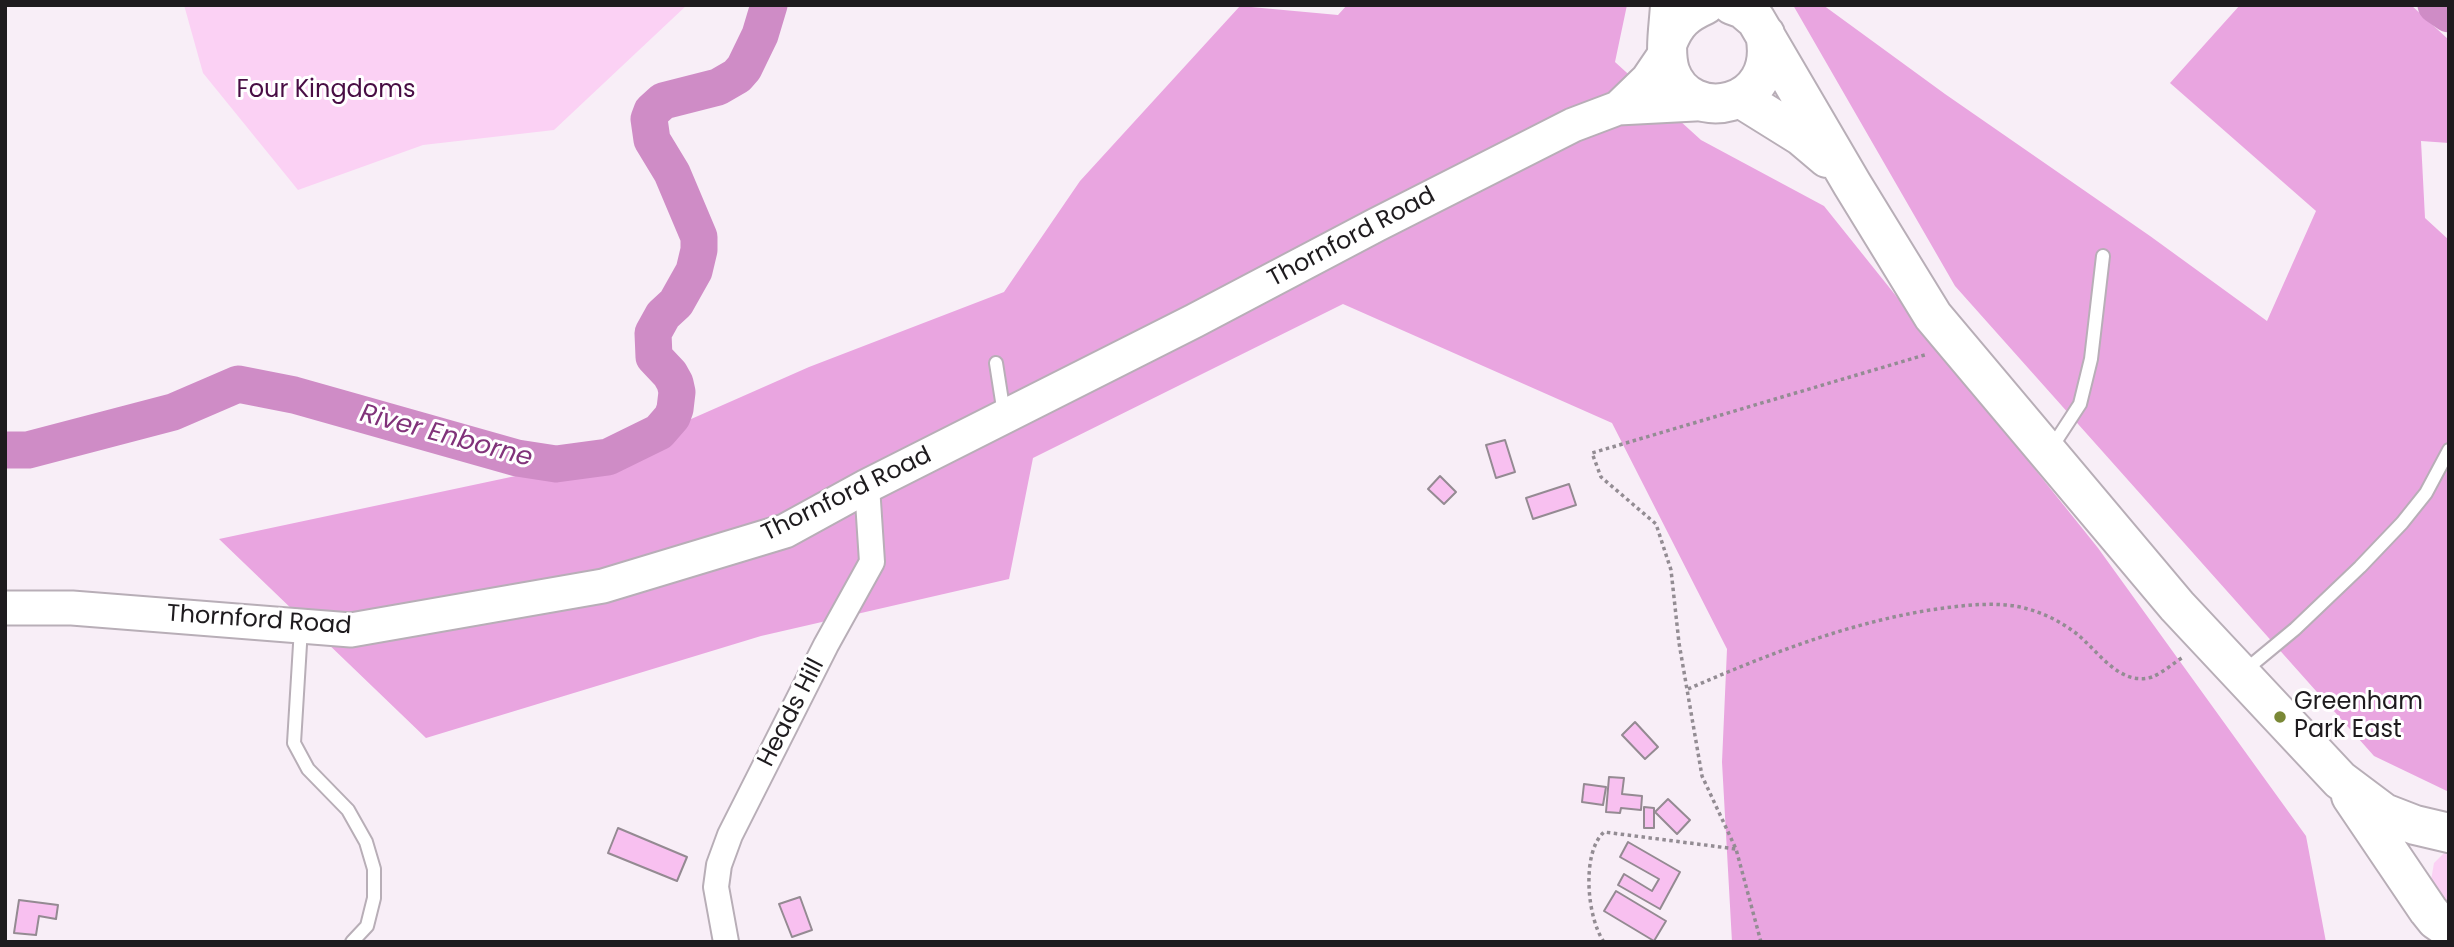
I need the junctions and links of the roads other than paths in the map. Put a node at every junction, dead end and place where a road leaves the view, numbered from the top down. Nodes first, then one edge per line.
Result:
1 (1705, 5) edge
2 (1732, 5) edge
3 (1669, 33) edge
4 (1765, 34) junction
5 (1727, 101) junction
6 (1618, 108) junction
7 (1852, 184) junction
8 (2103, 256) dead end
9 (996, 363) dead end
10 (1004, 418) junction
11 (2449, 450) edge
12 (2048, 454) junction
13 (867, 486) junction
14 (5, 608) edge
15 (302, 626) junction
16 (2240, 674) junction
17 (2340, 780) junction
18 (2449, 833) edge
19 (2449, 839) edge
20 (2440, 925) edge
21 (352, 942) edge
22 (726, 942) edge

1 - 3 highway
2 - 4 highway
3 - 5 highway
3 - 6 street, Thornford Road
4 - 5 highway
4 - 7 highway
5 - 6 street, Thornford Road
5 - 7 highway
6 - 10 street, Thornford Road
7 - 12 highway
8 - 12 lane
9 - 10 lane
10 - 13 street, Thornford Road
11 - 16 lane
12 - 16 highway
13 - 15 street, Thornford Road
13 - 22 street, Heads Hill
14 - 15 street, Thornford Road
15 - 21 lane
16 - 17 highway
17 - 18 highway
17 - 20 highway
19 - 20 highway

